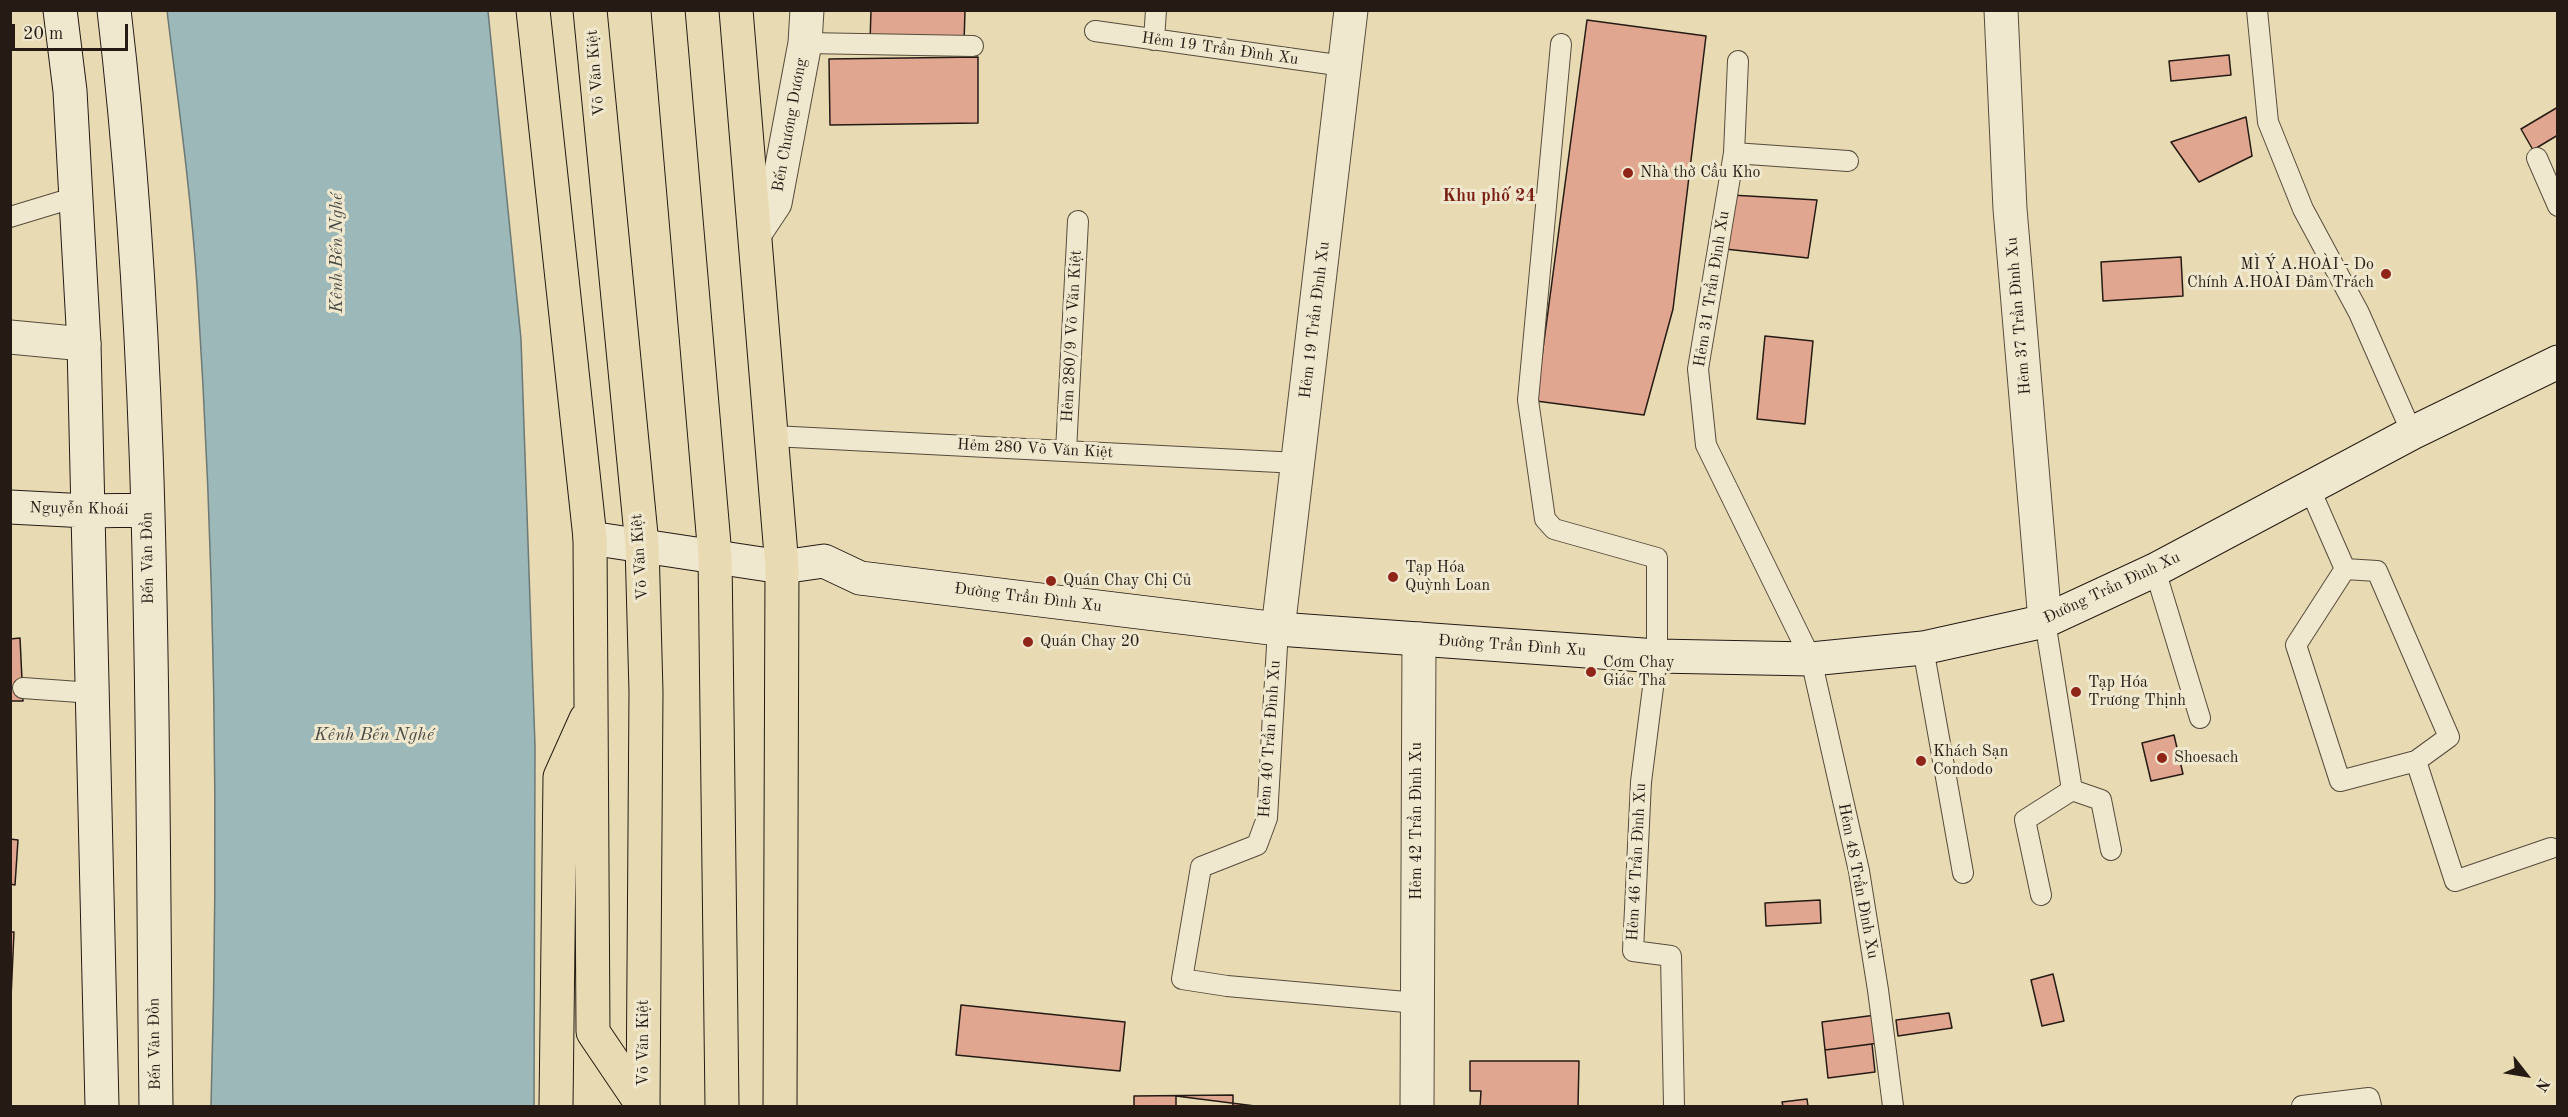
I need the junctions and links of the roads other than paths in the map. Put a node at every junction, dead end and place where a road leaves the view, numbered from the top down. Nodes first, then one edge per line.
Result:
1 (60, 10) edge
2 (114, 10) edge
3 (533, 10) edge
4 (590, 10) edge
5 (668, 10) edge
6 (736, 10) edge
7 (807, 10) edge
8 (1156, 10) edge
9 (1351, 10) edge
10 (2001, 10) edge
11 (2258, 10) edge
12 (1095, 31) dead end
13 (1154, 40) junction
14 (805, 43) junction
15 (1561, 44) dead end
16 (973, 46) dead end
17 (1738, 61) dead end
18 (1344, 66) junction
19 (1734, 153) junction
20 (2537, 158) dead end
21 (1848, 161) dead end
22 (76, 197) junction
23 (2558, 206) edge
24 (10, 217) edge
25 (1078, 221) dead end
26 (755, 233) junction
27 (10, 338) edge
28 (84, 344) junction
29 (2558, 362) edge
30 (2412, 433) junction
31 (773, 435) junction
32 (1066, 451) junction
33 (1298, 463) junction
34 (2309, 487) junction
35 (10, 507) edge
36 (147, 510) junction
37 (87, 511) junction
38 (590, 538) junction
39 (642, 545) junction
40 (715, 556) junction
41 (782, 567) junction
42 (2345, 569) junction
43 (2154, 570) junction
44 (2045, 621) junction
45 (1278, 629) junction
46 (1419, 639) junction
47 (1923, 648) junction
48 (1657, 656) junction
49 (1811, 659) junction
50 (23, 688) dead end
51 (93, 693) junction
52 (590, 710) junction
53 (2200, 718) dead end
54 (2416, 761) junction
55 (2072, 790) junction
56 (2551, 848) dead end
57 (2111, 850) dead end
58 (1963, 873) dead end
59 (2041, 895) dead end
60 (1417, 1003) junction
61 (2302, 1106) edge
62 (102, 1107) edge
63 (156, 1107) edge
64 (556, 1107) edge
65 (643, 1107) edge
66 (722, 1107) edge
67 (780, 1107) edge
68 (1417, 1107) edge
69 (1674, 1107) edge
70 (1893, 1107) edge
71 (2371, 1107) edge

1 - 22 street
2 - 36 street, Bến Vân Đồn
3 - 38 main road, Võ Văn Kiệt
4 - 39 main road, Võ Văn Kiệt
5 - 40 main road
6 - 26 main road
7 - 14 street, Bến Chương Dương
8 - 13 lane
9 - 18 street, Hẻm 19 Trần Ðình Xu
10 - 44 street, Hẻm 37 Trần Ðình Xu
11 - 30 lane
12 - 13 lane, Hẻm 19 Trần Đình Xu
13 - 18 lane, Hẻm 19 Trần Đình Xu
14 - 16 lane
14 - 26 street, Bến Chương Dương
15 - 48 lane
17 - 19 lane, Hẻm 31 Trần Đinh Xu
18 - 33 street, Hẻm 19 Trần Ðình Xu
19 - 21 lane
19 - 49 lane, Hẻm 31 Trần Đinh Xu
20 - 23 lane
22 - 24 lane
22 - 28 street
25 - 32 lane, Hẻm 280/9 Võ Văn Kiệt
26 - 31 main road
27 - 28 street
28 - 37 street
29 - 30 street, Đường Trần Ðình Xu
30 - 34 street, Đường Trần Ðình Xu
31 - 32 lane, Hẻm 280 Võ Văn Kiệt
31 - 41 main road
32 - 33 lane, Hẻm 280 Võ Văn Kiệt
33 - 45 street, Hẻm 19 Trần Ðình Xu
34 - 42 lane
34 - 43 street, Đường Trần Ðình Xu
35 - 37 street, Nguyễn Khoái
36 - 37 street, Nguyễn Khoái
36 - 63 street, Bến Vân Đồn
37 - 51 street
38 - 39 street, Đường Trần Ðình Xu
38 - 52 main road, Võ Văn Kiệt
39 - 40 street, Đường Trần Ðình Xu
39 - 65 main road, Võ Văn Kiệt
40 - 41 street, Đường Trần Ðình Xu
40 - 66 main road
41 - 45 street, Đường Trần Ðình Xu
41 - 67 main road
42 - 54 lane
42 - 54 lane
43 - 44 street, Đường Trần Ðình Xu
43 - 53 lane
44 - 47 street, Đường Trần Ðình Xu
44 - 55 lane
45 - 46 street, Đường Trần Ðình Xu
45 - 60 lane, Hẻm 40 Trần Đình Xu
46 - 48 street, Đường Trần Ðình Xu
46 - 60 street, Hẻm 42 Trần Ðình Xu
47 - 49 street, Đường Trần Ðình Xu
47 - 58 lane
48 - 49 street, Đường Trần Ðình Xu
48 - 69 lane, Hẻm 46 Trần Ðình Xu
49 - 70 lane, Hẻm 48 Trần Ðình Xu
50 - 51 lane
51 - 62 street
52 - 64 main road, Võ Văn Kiệt
52 - 65 main road, Võ Văn Kiệt
54 - 56 lane
55 - 57 lane
55 - 59 lane
60 - 68 street, Hẻm 42 Trần Ðình Xu
61 - 71 lane

